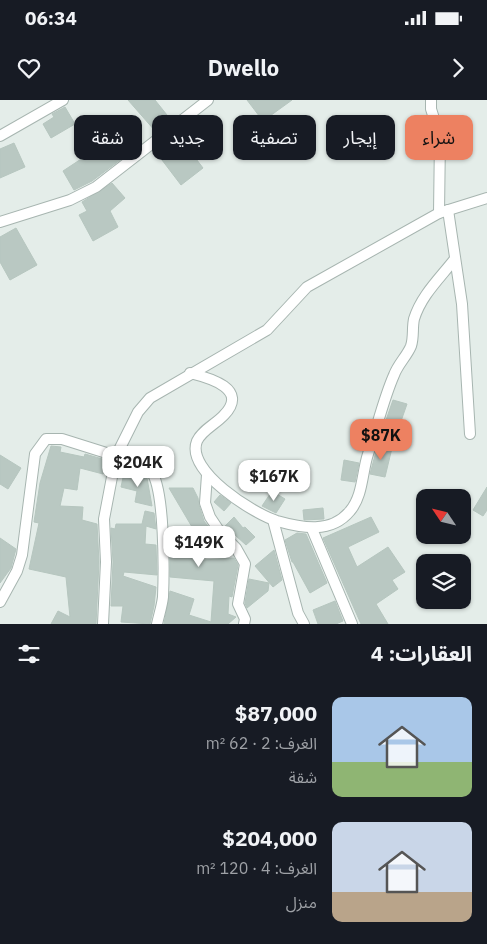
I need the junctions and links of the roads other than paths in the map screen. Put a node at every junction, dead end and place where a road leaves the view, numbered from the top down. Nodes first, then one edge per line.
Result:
1 (63, 100) edge
2 (208, 100) edge
3 (431, 100) edge
4 (0, 136) edge
5 (487, 198) edge
6 (443, 211) junction
7 (0, 222) edge
8 (454, 260) junction
9 (190, 373) junction
10 (470, 434) dead end
11 (116, 456) junction
12 (207, 474) junction
13 (273, 520) junction
14 (312, 529) junction
15 (0, 602) edge
16 (103, 624) edge
17 (157, 624) edge
18 (244, 624) edge
19 (304, 624) edge
20 (352, 624) edge

1 - 4 street
2 - 7 street
3 - 6 street
5 - 6 street
6 - 8 street
6 - 9 street
8 - 10 street
8 - 14 street
9 - 11 street
9 - 12 street
11 - 15 street
11 - 16 street
11 - 17 street
12 - 13 street
12 - 18 street
13 - 14 street
13 - 19 street
14 - 20 street

